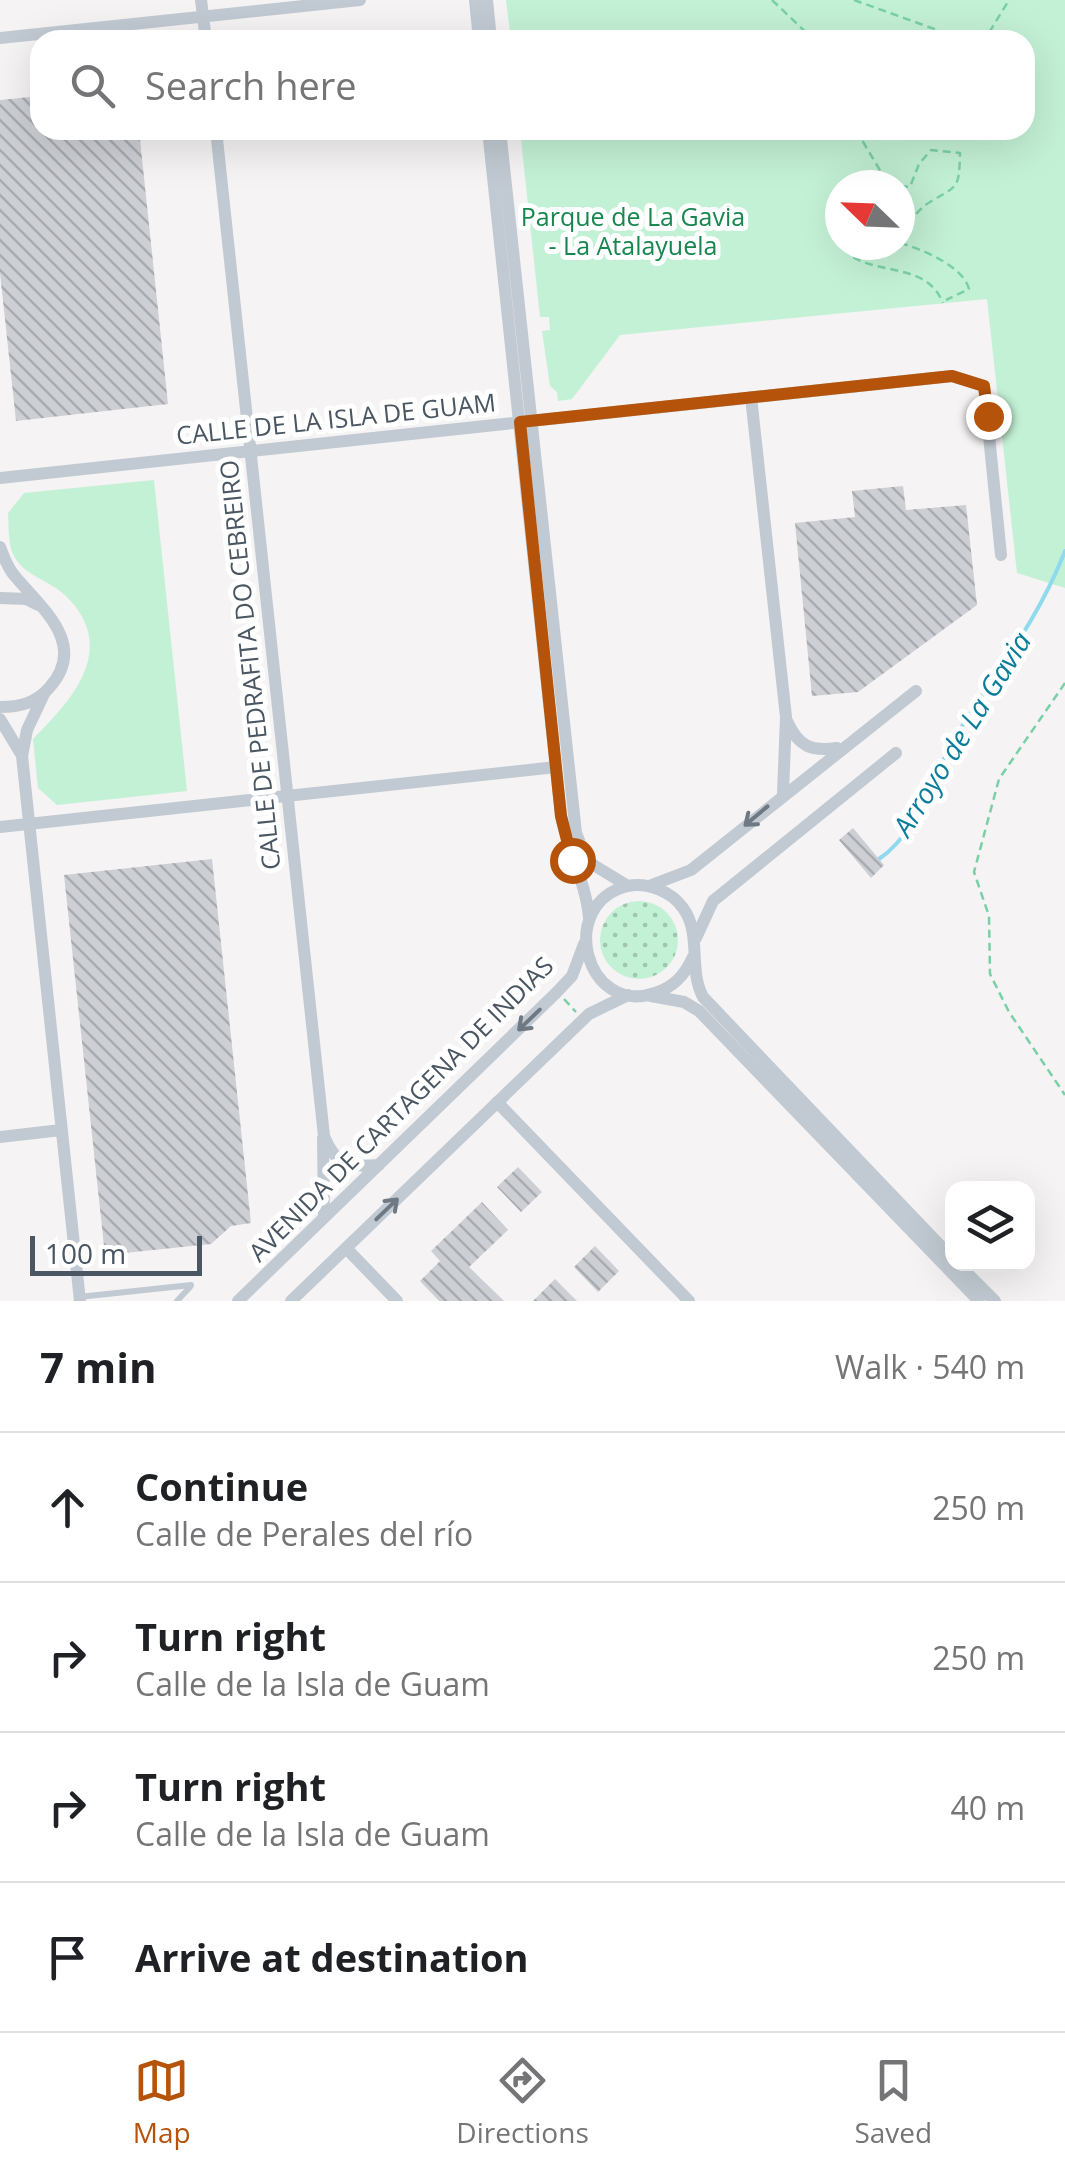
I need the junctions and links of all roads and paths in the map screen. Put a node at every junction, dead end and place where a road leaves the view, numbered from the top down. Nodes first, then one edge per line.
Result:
1 (201, 0) edge
2 (360, 0) edge
3 (475, 0) edge
4 (487, 0) edge
5 (772, 0) edge
6 (854, 0) edge
7 (1009, 0) edge
8 (203, 17) junction
9 (77, 30) edge
10 (205, 30) edge
11 (477, 30) edge
12 (490, 30) edge
13 (804, 30) edge
14 (934, 30) edge
15 (991, 30) edge
16 (30, 35) edge
17 (0, 38) edge
18 (217, 140) edge
19 (489, 140) edge
20 (501, 140) edge
21 (862, 140) edge
22 (879, 170) edge
23 (915, 174) edge
24 (915, 214) edge
25 (915, 246) edge
26 (858, 260) edge
27 (751, 397) junction
28 (525, 422) junction
29 (250, 451) junction
30 (0, 478) edge
31 (0, 547) edge
32 (1001, 555) dead end
33 (0, 598) edge
34 (45, 608) junction
35 (1065, 682) edge
36 (916, 691) dead end
37 (44, 694) junction
38 (0, 707) edge
39 (786, 717) junction
40 (0, 719) edge
41 (840, 748) junction
42 (896, 753) dead end
43 (22, 756) junction
44 (556, 768) junction
45 (783, 793) junction
46 (287, 796) junction
47 (29, 824) junction
48 (0, 827) edge
49 (628, 886) junction
50 (647, 886) junction
51 (589, 918) junction
52 (584, 942) junction
53 (693, 951) junction
54 (649, 995) junction
55 (628, 996) junction
56 (564, 999) dead end
57 (576, 1013) dead end
58 (1065, 1096) edge
59 (498, 1102) junction
60 (61, 1130) junction
61 (324, 1136) junction
62 (0, 1137) edge
63 (379, 1165) junction
64 (324, 1218) junction
65 (346, 1248) junction
66 (945, 1251) edge
67 (965, 1271) edge
68 (80, 1299) edge
69 (178, 1301) edge
70 (238, 1301) edge
71 (291, 1301) edge
72 (397, 1301) edge
73 (689, 1301) edge
74 (979, 1301) edge
75 (994, 1301) edge

1 - 8 street
2 - 8 street
3 - 11 street
4 - 12 street
5 - 13 path
6 - 14 path
7 - 15 path
8 - 9 street
8 - 10 street
16 - 17 street
18 - 29 street, CALLE DE PEDRAFITA DO CEBREIRO
19 - 28 street
20 - 28 street
21 - 22 path
23 - 24 path
25 - 26 path
27 - 28 street, CALLE DE LA ISLA DE GUAM
27 - 32 street, CALLE DE LA ISLA DE GUAM
27 - 39 street
28 - 29 street, CALLE DE LA ISLA DE GUAM
28 - 44 street
28 - 49 street
29 - 30 street, CALLE DE LA ISLA DE GUAM
29 - 46 street, CALLE DE PEDRAFITA DO CEBREIRO
31 - 34 street
33 - 34 street
34 - 37 street
35 - 58 path
36 - 41 street
37 - 38 street
37 - 43 street
39 - 41 street
39 - 45 street
40 - 43 street
41 - 45 street
42 - 53 street
43 - 47 street
44 - 46 street
44 - 51 street
45 -> 50 street
46 - 47 street
46 - 61 street, CALLE DE PEDRAFITA DO CEBREIRO
47 - 48 street
47 - 60 street
49 - 50 street
49 - 51 street
50 - 53 street
51 - 52 street
52 - 55 street
52 -> 63 street, AVENIDA DE CARTAGENA DE INDIAS
53 - 54 street
53 - 66 street
54 - 55 street
54 - 74 street
55 - 59 street
56 - 57 path
65 -> 59 street
59 - 73 street
60 - 62 street
60 - 68 street
61 - 63 street
61 - 64 street, CALLE DE PEDRAFITA DO CEBREIRO
63 - 64 street, AVENIDA DE CARTAGENA DE INDIAS
64 - 70 street, AVENIDA DE CARTAGENA DE INDIAS
65 - 71 street
65 - 72 street
67 - 75 street
68 - 69 lane

